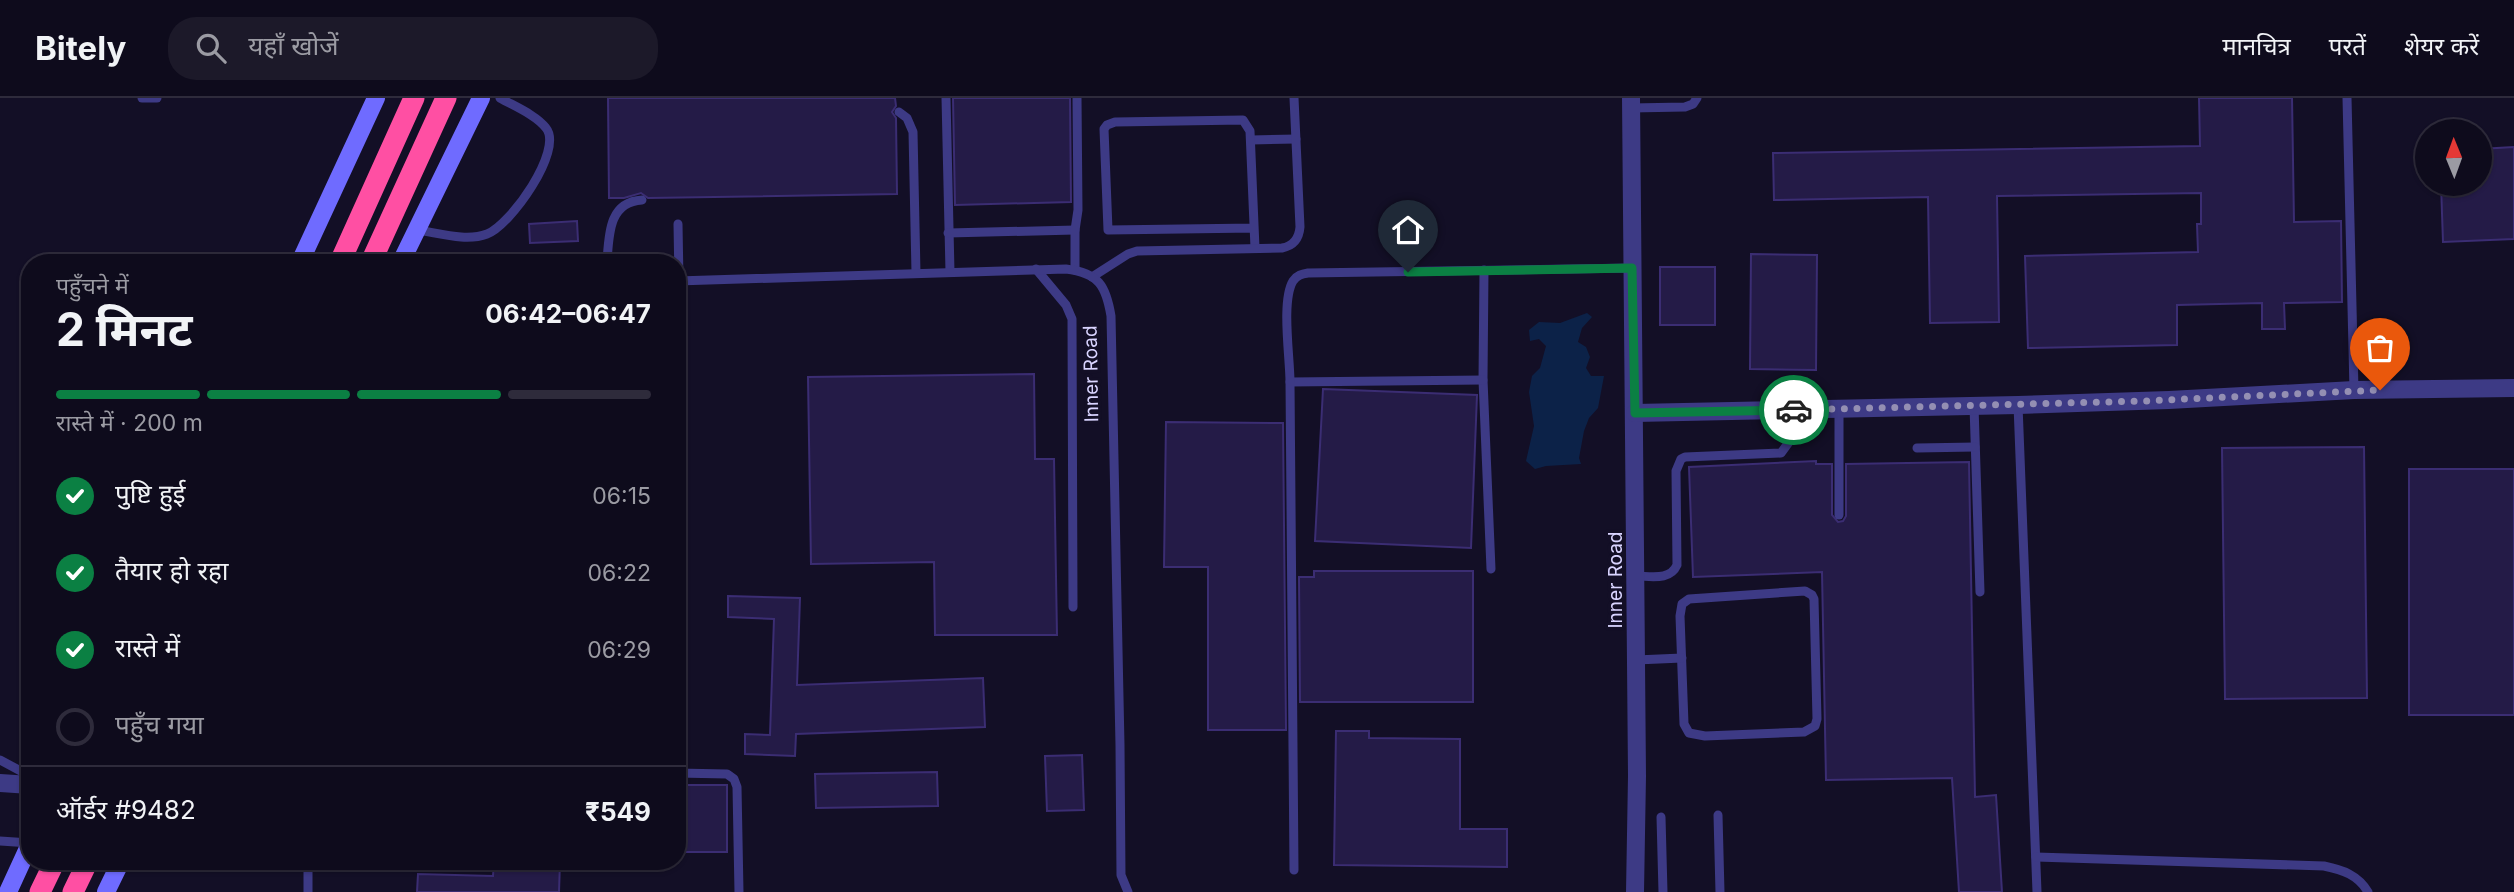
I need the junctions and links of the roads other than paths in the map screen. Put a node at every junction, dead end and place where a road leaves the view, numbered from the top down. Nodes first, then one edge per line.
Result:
1 (142, 98) edge
2 (157, 98) edge
3 (376, 98) edge
4 (414, 98) edge
5 (446, 98) edge
6 (481, 98) edge
7 (500, 98) edge
8 (946, 98) edge
9 (1077, 98) edge
10 (1294, 98) edge
11 (1697, 98) edge
12 (2347, 98) edge
13 (1631, 103) edge
14 (899, 112) dead end
15 (1296, 139) junction
16 (1251, 141) junction
17 (642, 200) dead end
18 (678, 224) dead end
19 (1254, 228) junction
20 (417, 230) junction
21 (1075, 230) junction
22 (1148, 231) junction
23 (948, 233) junction
24 (1255, 248) junction
25 (1149, 249) junction
26 (304, 254) edge
27 (344, 254) edge
28 (375, 254) edge
29 (405, 254) edge
30 (608, 254) edge
31 (678, 254) edge
32 (1632, 268) junction
33 (1036, 269) junction
34 (1075, 270) junction
35 (1484, 270) junction
36 (950, 272) junction
37 (916, 273) junction
38 (1092, 277) junction
39 (686, 281) edge
40 (1483, 380) junction
41 (1290, 382) junction
42 (2514, 388) edge
43 (2354, 390) junction
44 (2018, 405) junction
45 (1974, 406) junction
46 (1839, 409) junction
47 (1787, 410) junction
48 (1635, 413) junction
49 (1975, 447) junction
50 (1917, 448) dead end
51 (1839, 515) dead end
52 (1491, 569) dead end
53 (1635, 576) junction
54 (1980, 592) dead end
55 (1073, 607) dead end
56 (1682, 658) junction
57 (1636, 660) junction
58 (0, 760) edge
59 (21, 771) edge
60 (686, 773) edge
61 (0, 783) edge
62 (21, 784) edge
63 (1718, 814) dead end
64 (1661, 817) dead end
65 (0, 841) edge
66 (21, 843) edge
67 (2036, 857) junction
68 (21, 864) edge
69 (51, 870) edge
70 (84, 870) edge
71 (117, 870) edge
72 (308, 870) edge
73 (1294, 870) dead end
74 (8, 892) edge
75 (40, 892) edge
76 (73, 892) edge
77 (106, 892) edge
78 (308, 892) edge
79 (739, 892) edge
80 (1128, 892) edge
81 (1635, 892) edge
82 (1663, 892) edge
83 (1720, 892) edge
84 (2038, 892) edge
85 (2368, 892) edge

1 - 2 lane
3 - 26 main road
4 - 27 highway
5 - 28 highway
6 - 20 main road
7 - 20 lane
8 - 23 lane
9 - 21 lane
10 - 15 lane
11 - 13 lane
12 - 43 lane
13 - 32 street, Inner Road
14 - 37 lane
15 - 16 lane
15 - 24 lane
16 - 19 lane
16 - 22 lane
17 - 30 lane
18 - 31 lane
19 - 22 lane
19 - 24 lane
20 - 29 main road
21 - 23 lane
21 - 34 lane
22 - 25 lane
23 - 36 lane
24 - 25 lane
25 - 38 lane
32 - 35 lane
32 - 48 street, Inner Road
33 - 34 lane
33 - 36 lane
33 - 55 lane
34 - 38 lane
35 - 40 lane
35 - 41 lane
36 - 37 lane
37 - 39 lane
38 - 80 lane, Inner Road
40 - 41 lane
40 - 52 lane
41 - 73 lane
42 - 43 street
43 - 44 street
44 - 45 street
44 - 67 lane
45 - 46 street
45 - 49 lane
46 - 47 street
46 - 51 lane
47 - 48 street
47 - 53 lane
48 - 53 street, Inner Road
49 - 50 lane
49 - 54 lane
53 - 57 street, Inner Road
56 - 56 lane
56 - 57 lane
57 - 81 street, Inner Road
58 - 59 lane
60 - 79 lane
61 - 62 street
63 - 83 lane
64 - 82 lane
65 - 66 lane
67 - 84 lane
67 - 85 lane
68 - 74 main road
69 - 75 highway
70 - 76 highway
71 - 77 main road
72 - 78 lane

